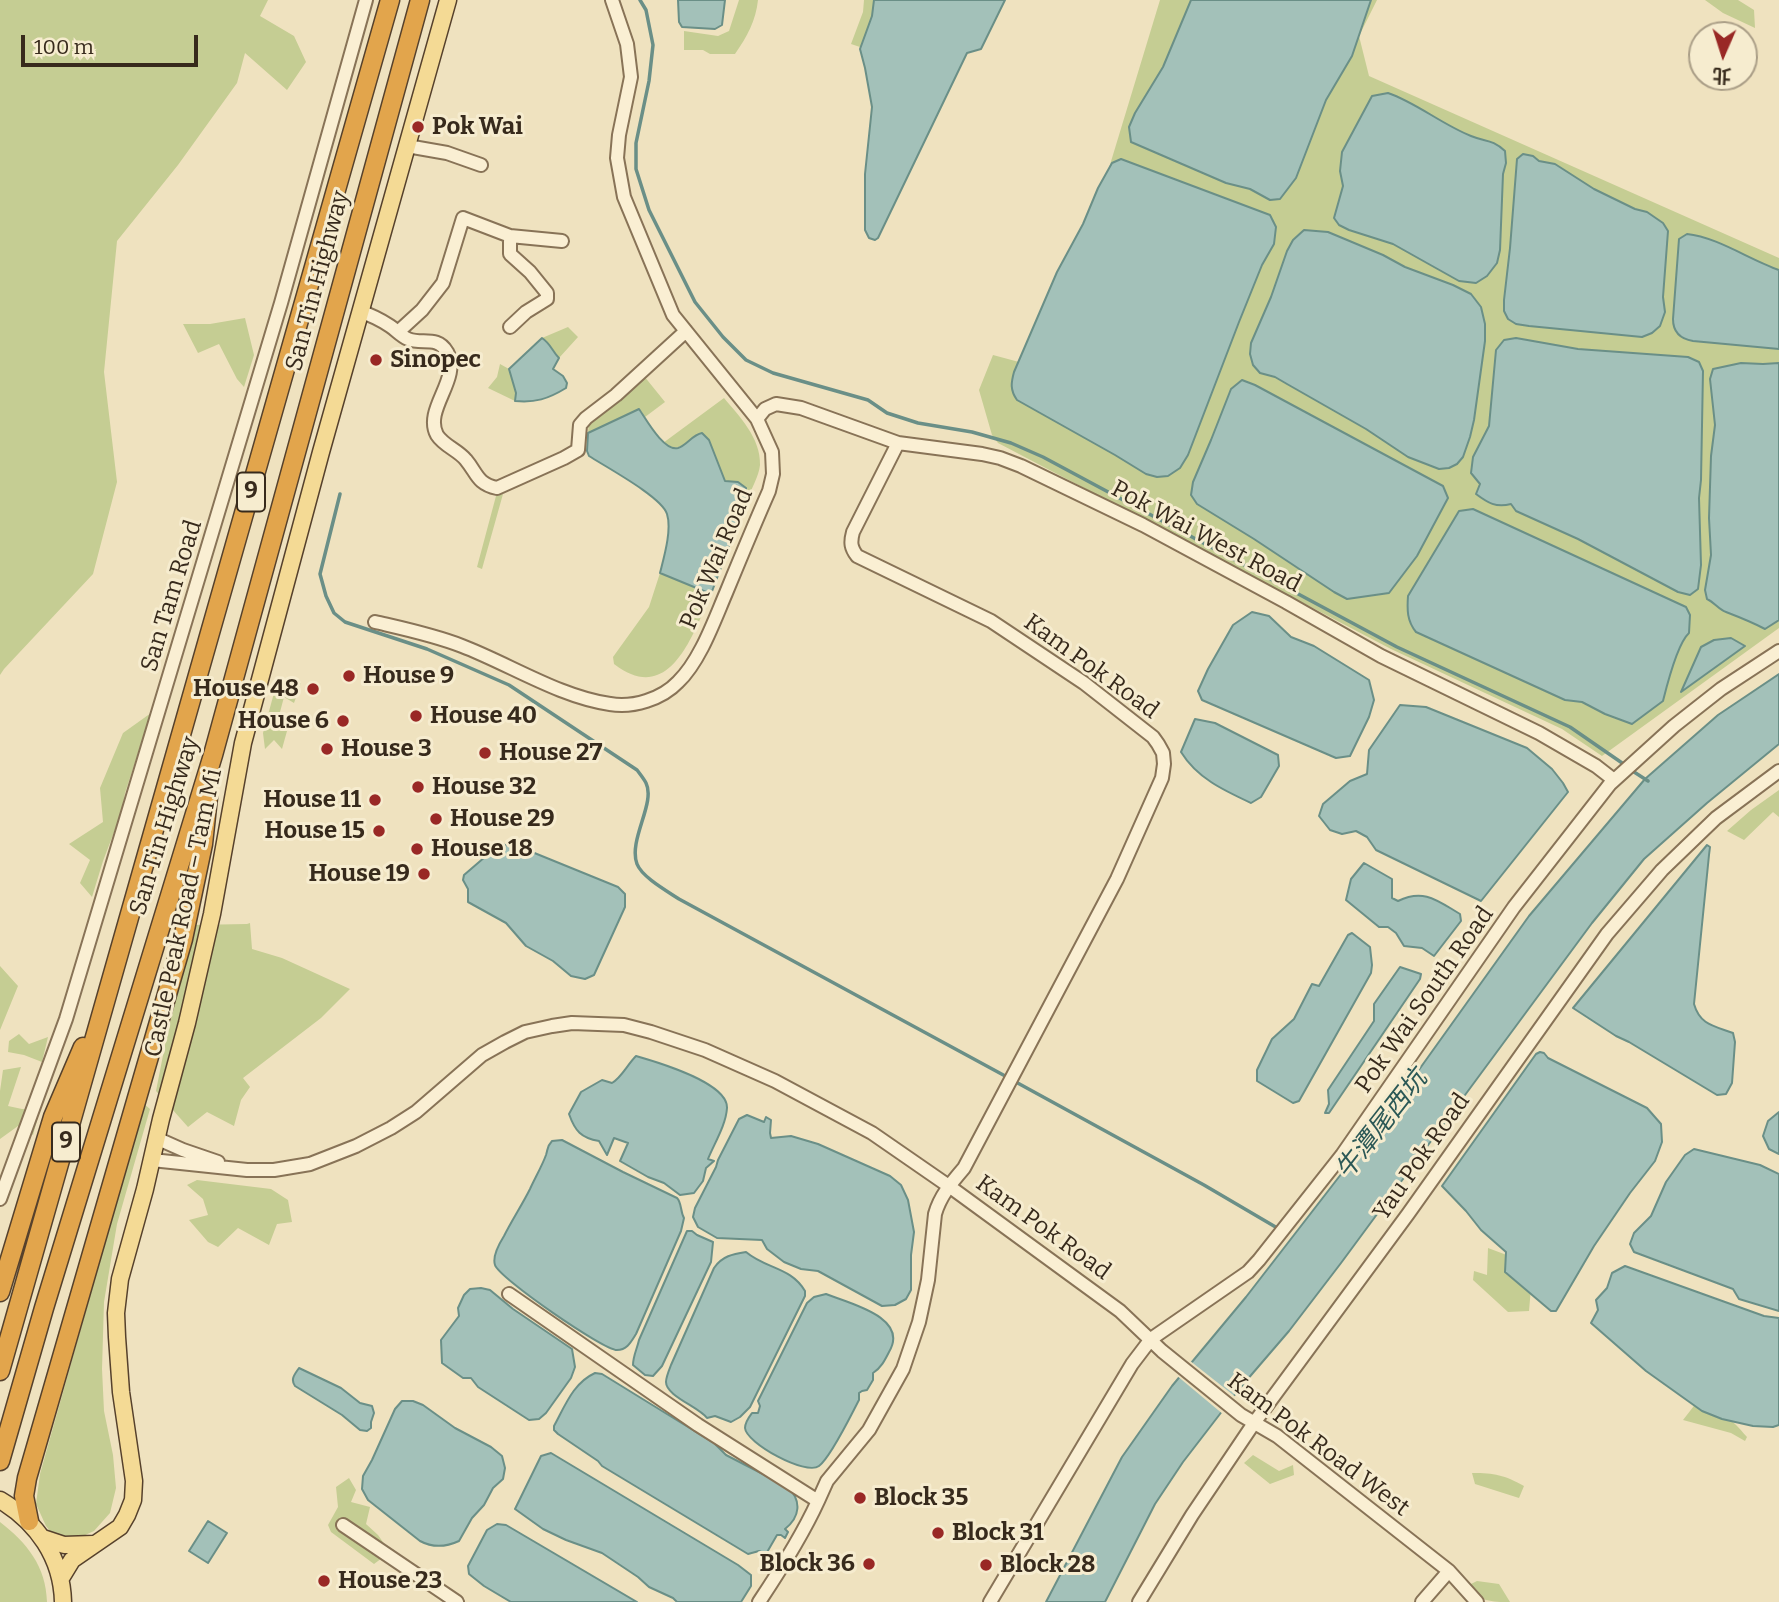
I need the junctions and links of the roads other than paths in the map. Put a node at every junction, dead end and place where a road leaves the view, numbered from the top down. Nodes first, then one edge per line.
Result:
1 (366, 0) edge
2 (390, 0) edge
3 (420, 0) edge
4 (448, 0) edge
5 (612, 0) edge
6 (407, 146) junction
7 (481, 164) dead end
8 (510, 236) junction
9 (562, 241) dead end
10 (361, 312) junction
11 (510, 327) dead end
12 (686, 331) junction
13 (398, 332) junction
14 (757, 419) junction
15 (898, 443) junction
16 (375, 622) dead end
17 (1779, 650) edge
18 (213, 755) junction
19 (1779, 771) edge
20 (1614, 780) junction
21 (111, 983) junction
22 (156, 1138) junction
23 (152, 1160) junction
24 (267, 1170) junction
25 (5, 1172) edge
26 (949, 1186) junction
27 (0, 1199) edge
28 (0, 1292) edge
29 (509, 1294) dead end
30 (1150, 1339) junction
31 (1167, 1355) joint
32 (0, 1371) edge
33 (1254, 1423) junction
34 (0, 1461) edge
35 (0, 1500) edge
36 (818, 1501) junction
37 (29, 1521) junction
38 (343, 1525) dead end
39 (43, 1538) junction
40 (93, 1544) junction
41 (1449, 1571) junction
42 (61, 1578) junction
43 (63, 1602) edge
44 (457, 1602) edge
45 (759, 1602) edge
46 (990, 1602) edge
47 (1139, 1602) edge
48 (1422, 1602) edge
49 (1477, 1602) edge

1 - 25 street, San Tam Road
2 - 21 highway, San Tin Highway / 9
3 - 18 highway, San Tin Highway / 9
4 - 6 main road, Castle Peak Road – Tam Mi
5 - 12 street, Pok Wai Road
6 - 7 street
6 - 10 main road, Castle Peak Road – Tam Mi
8 - 9 street
8 - 11 street
8 - 13 street
10 - 13 street
10 - 22 main road, Castle Peak Road – Tam Mi
12 - 13 street
12 - 14 street, Pok Wai Road
14 - 15 street, Pok Wai West Road
14 - 16 street, Pok Wai Road
15 - 20 street, Pok Wai West Road
15 - 26 street, Kam Pok Road
17 - 20 street, Pok Wai South Road
18 - 34 highway, San Tin Highway / 9
18 - 37 highway
19 - 33 street, Yau Pok Road
20 - 30 street, Pok Wai South Road
21 - 28 highway
21 - 32 highway, San Tin Highway / 9
22 - 23 main road, Castle Peak Road – Tam Mi
22 - 24 street
23 - 24 street
23 - 40 main road, Castle Peak Road – Tam Mi
24 - 26 street
25 - 27 street, San Tam Road
26 - 30 street, Kam Pok Road
26 - 36 street
29 - 36 street
30 - 31 street, Kam Pok Road
30 - 46 street
31 - 33 street, Kam Pok Road West
33 - 41 street, Kam Pok Road West
33 - 47 street, Yau Pok Road
35 - 37 main road
36 - 45 street
37 - 39 main road
38 - 44 street
39 - 40 main road
39 - 42 main road
40 - 42 main road, Castle Peak Road – Tam Mi
41 - 48 street
41 - 49 street, Kam Pok Road West
42 - 43 main road

